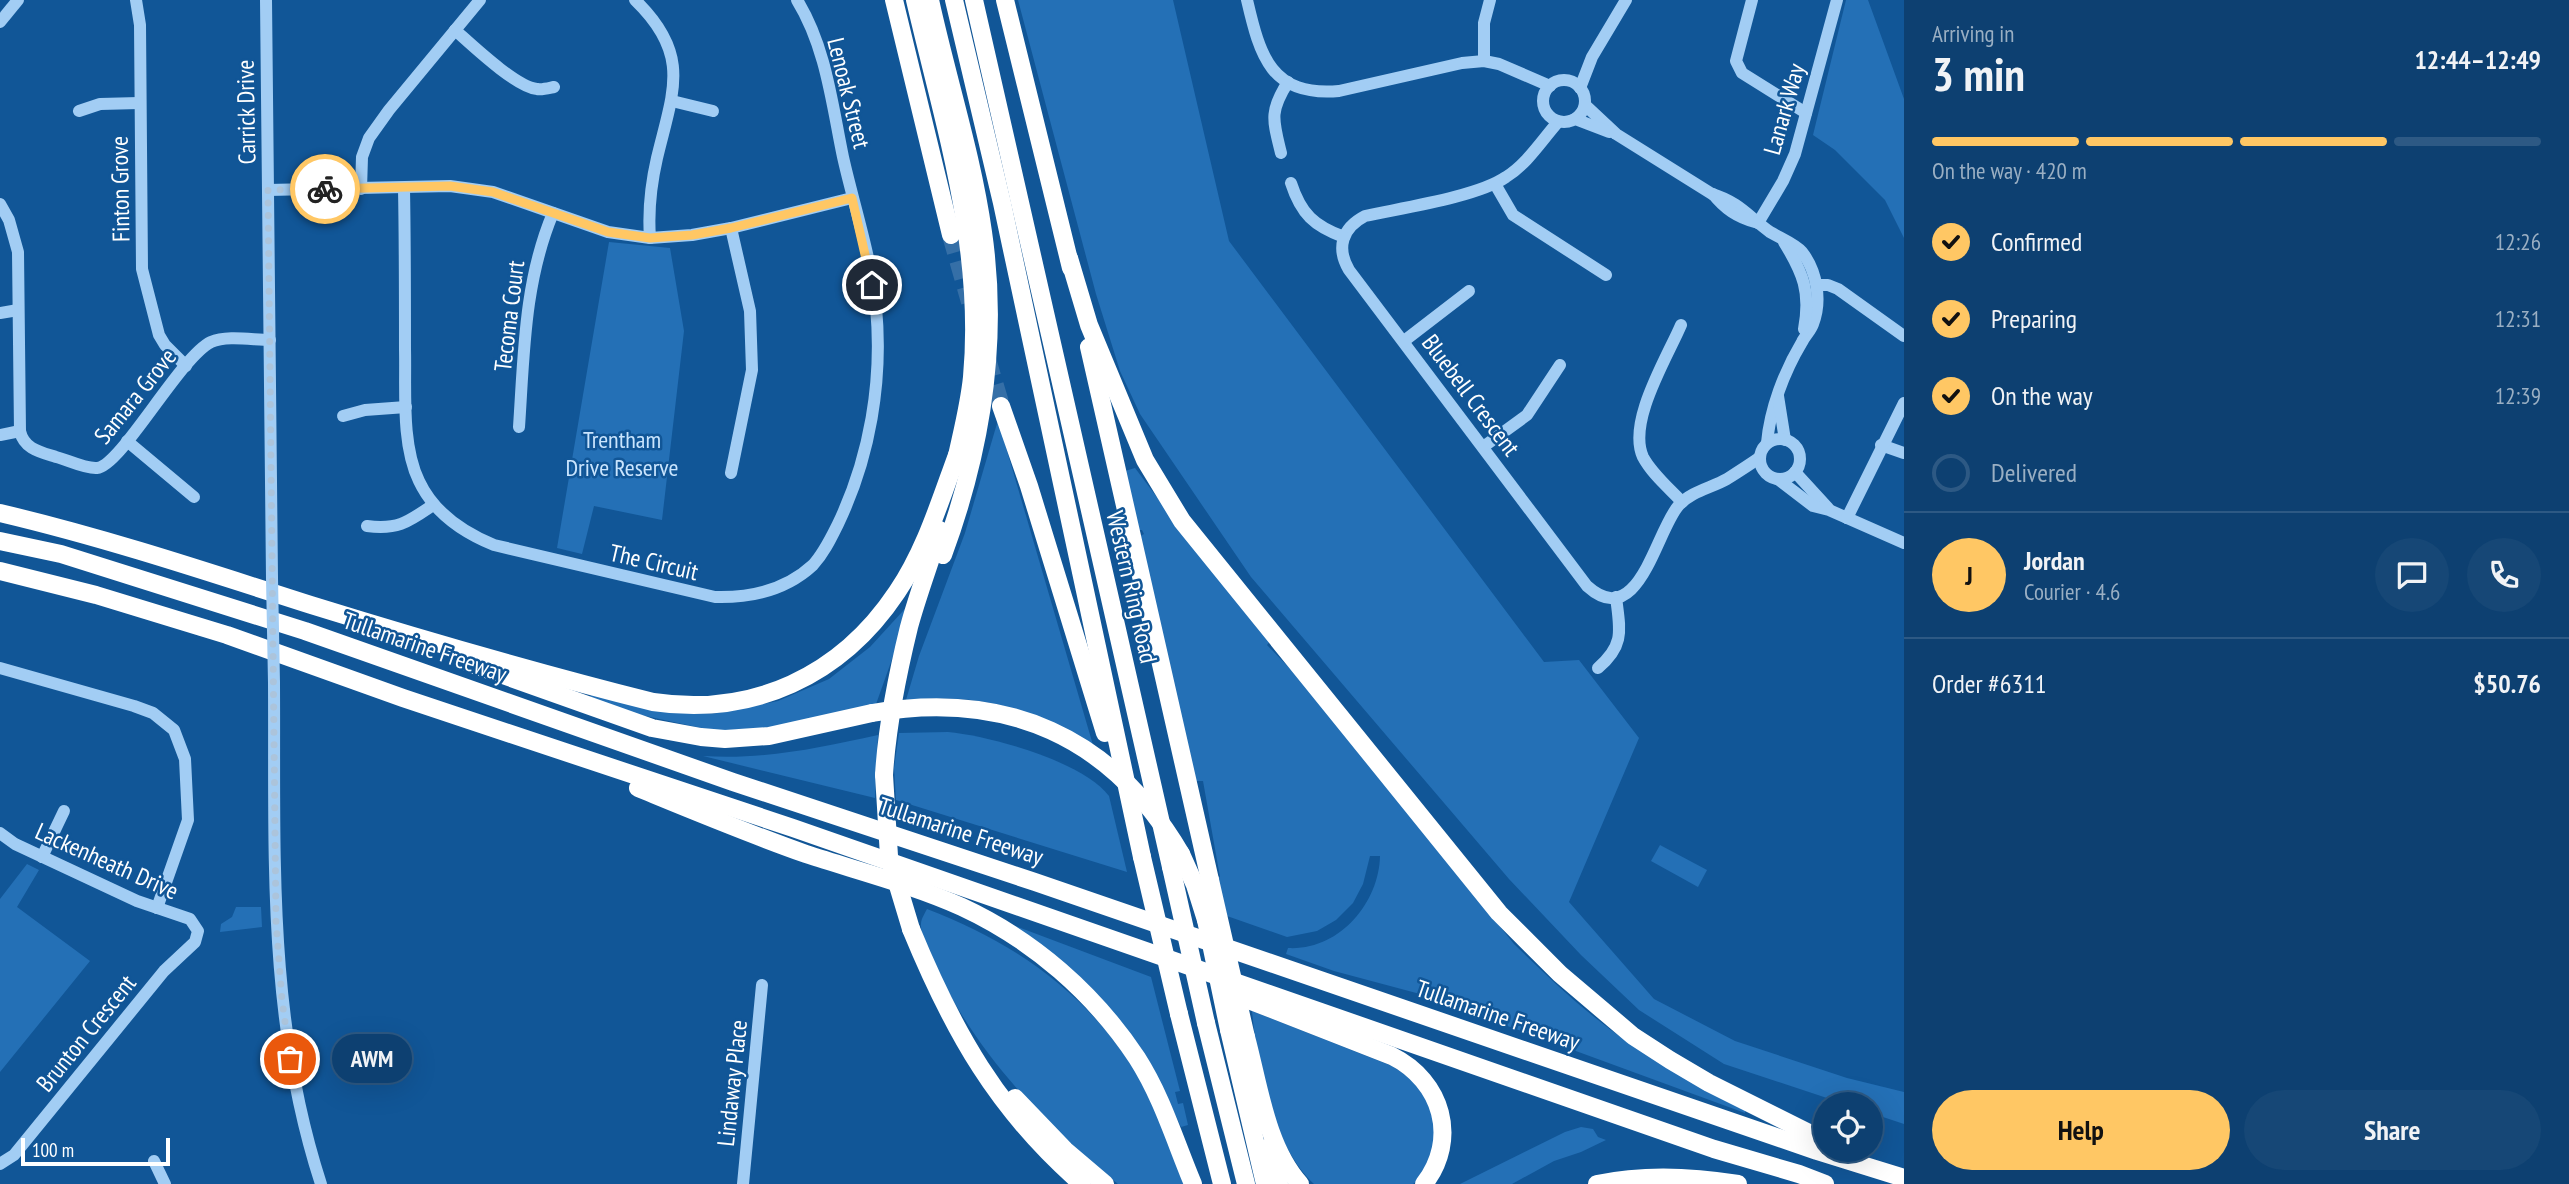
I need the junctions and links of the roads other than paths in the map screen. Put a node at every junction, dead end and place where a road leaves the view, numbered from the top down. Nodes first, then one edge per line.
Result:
1 (18, 0) edge
2 (136, 0) edge
3 (266, 0) edge
4 (480, 0) edge
5 (635, 0) edge
6 (797, 0) edge
7 (894, 0) edge
8 (915, 0) edge
9 (930, 0) edge
10 (954, 0) edge
11 (974, 0) edge
12 (1005, 0) edge
13 (1247, 0) edge
14 (1490, 0) edge
15 (1626, 0) edge
16 (1752, 0) edge
17 (1837, 0) edge
18 (0, 22) edge
19 (455, 30) junction
20 (1592, 57) junction
21 (1484, 61) junction
22 (1567, 80) junction
23 (1288, 82) junction
24 (554, 87) dead end
25 (1580, 88) junction
26 (1547, 91) junction
27 (672, 101) junction
28 (139, 103) junction
29 (1585, 105) junction
30 (79, 111) dead end
31 (713, 111) dead end
32 (1807, 113) junction
33 (1547, 114) junction
34 (1575, 119) junction
35 (1558, 122) junction
36 (1616, 134) junction
37 (1532, 151) junction
38 (1280, 153) dead end
39 (1291, 184) dead end
40 (1495, 184) junction
41 (361, 189) junction
42 (404, 189) junction
43 (268, 190) junction
44 (852, 198) junction
45 (0, 204) edge
46 (552, 213) junction
47 (1758, 223) junction
48 (731, 228) junction
49 (951, 235) tunnel mouth
50 (1344, 237) junction
51 (650, 238) junction
52 (1782, 239) junction
53 (1069, 258) junction
54 (1605, 275) dead end
55 (1817, 285) junction
56 (1469, 291) dead end
57 (18, 310) junction
58 (0, 313) edge
59 (1681, 325) dead end
60 (1904, 336) edge
61 (270, 340) junction
62 (1404, 341) junction
63 (1801, 344) junction
64 (1560, 365) dead end
65 (186, 366) junction
66 (1778, 396) junction
67 (1904, 402) edge
68 (1001, 406) tunnel mouth
69 (406, 407) junction
70 (343, 416) dead end
71 (519, 427) dead end
72 (20, 430) junction
73 (0, 435) edge
74 (1785, 440) junction
75 (127, 441) junction
76 (1767, 443) junction
77 (1881, 445) junction
78 (1483, 447) junction
79 (1904, 453) edge
80 (957, 455) junction
81 (1759, 458) junction
82 (1764, 472) junction
83 (1795, 472) junction
84 (731, 473) dead end
85 (1725, 480) junction
86 (1779, 480) junction
87 (194, 497) dead end
88 (1682, 502) junction
89 (433, 505) junction
90 (1829, 510) junction
91 (0, 513) edge
92 (1847, 518) junction
93 (367, 526) dead end
94 (0, 541) edge
95 (1904, 543) edge
96 (0, 571) edge
97 (1616, 597) junction
98 (312, 605) junction
99 (0, 668) edge
100 (1598, 668) dead end
101 (898, 676) junction
102 (403, 698) junction
103 (64, 811) dead end
104 (0, 833) edge
105 (43, 857) junction
106 (1142, 857) junction
107 (937, 880) junction
108 (157, 908) junction
109 (196, 926) joint
110 (930, 971) junction
111 (762, 985) dead end
112 (1247, 1037) junction
113 (1813, 1136) edge
114 (154, 1161) dead end
115 (1861, 1162) edge
116 (0, 1164) edge
117 (1866, 1165) junction
118 (1904, 1178) edge
119 (165, 1184) edge
120 (321, 1184) edge
121 (743, 1184) edge
122 (1082, 1184) edge
123 (1105, 1184) edge
124 (1193, 1184) edge
125 (1222, 1184) edge
126 (1246, 1184) edge
127 (1265, 1184) edge
128 (1279, 1184) edge
129 (1300, 1184) edge
130 (1424, 1184) edge
131 (1597, 1184) edge
132 (1738, 1184) edge
133 (1825, 1184) edge

1 - 18 street
2 - 28 street, Finton Grove
3 - 43 street, Carrick Drive
4 - 19 street
5 - 27 street
6 - 44 street, Lenoak Street
7 - 49 highway
8 - 80 highway
9 - 101 highway
10 - 106 highway, Western Ring Road
11 - 126 highway, Western Ring Road, bridge
12 - 53 highway
13 - 23 street
14 - 21 street
15 - 20 street
16 - 32 street
17 - 32 street, Lanark Way
19 - 24 street
19 - 41 street
20 - 22 street
20 - 25 street
21 - 23 street
21 - 26 street
22 - 25 street
22 - 26 street
23 - 38 street
25 - 29 street
26 - 33 street
27 - 31 street
27 - 51 street
28 - 30 street
28 - 65 street, Finton Grove
29 - 34 street
29 - 36 street
32 - 47 street, Lanark Way
33 - 35 street
33 - 37 street
34 - 35 street
34 - 36 street
35 - 37 street
36 - 47 street
37 - 40 street
39 - 50 street
40 - 50 street
40 - 54 street
41 - 42 street
41 - 43 street
42 - 46 street
42 - 69 street, The Circuit
43 - 61 street, Carrick Drive
44 - 48 street
44 - 89 street, The Circuit
45 - 57 street
46 - 51 street
46 - 71 street, Tecoma Court
47 - 52 street
48 - 51 street
48 - 84 street
50 - 62 street, Bluebell Crescent
52 - 55 street
52 - 63 street
53 - 112 highway, bridge
53 - 113 highway
55 - 60 street
55 - 63 street
56 - 62 street
57 - 58 street
57 - 72 street
59 - 88 street
61 - 65 street, Samara Grove
61 - 120 street, Carrick Drive, bridge
62 - 78 street, Bluebell Crescent
63 - 66 street
64 - 78 street
65 - 75 street, Samara Grove
66 - 74 street
66 - 76 street
67 - 77 street
68 - 106 highway
69 - 70 street
69 - 89 street, The Circuit
72 - 73 street
72 - 75 street, Samara Grove
74 - 76 street
74 - 83 street
75 - 87 street
76 - 81 street
77 - 79 street
77 - 92 street
78 - 97 street, Bluebell Crescent
80 - 98 highway
80 - 101 highway
81 - 82 street
81 - 85 street
82 - 85 street
82 - 86 street
83 - 86 street
83 - 90 street
85 - 88 street
86 - 90 street
88 - 97 street
89 - 93 street
90 - 92 street
91 - 98 highway
92 - 95 street
94 - 117 highway, Tullamarine Freeway
96 - 102 highway
97 - 100 street
98 - 127 highway, bridge
99 - 108 street
101 - 110 highway, bridge
102 - 107 highway
102 - 124 highway
103 - 105 street
104 - 105 street, Lackenheath Drive
105 - 108 street, Lackenheath Drive
106 - 125 highway, Western Ring Road, bridge
107 - 130 highway
107 - 133 highway
108 - 109 street, Lackenheath Drive
109 - 116 street, Brunton Crescent
110 - 122 highway
110 - 123 highway
111 - 121 street, Lindaway Place
112 - 128 highway
112 - 129 highway
114 - 119 street
115 - 117 highway
117 - 118 highway, Tullamarine Freeway
131 - 132 highway

